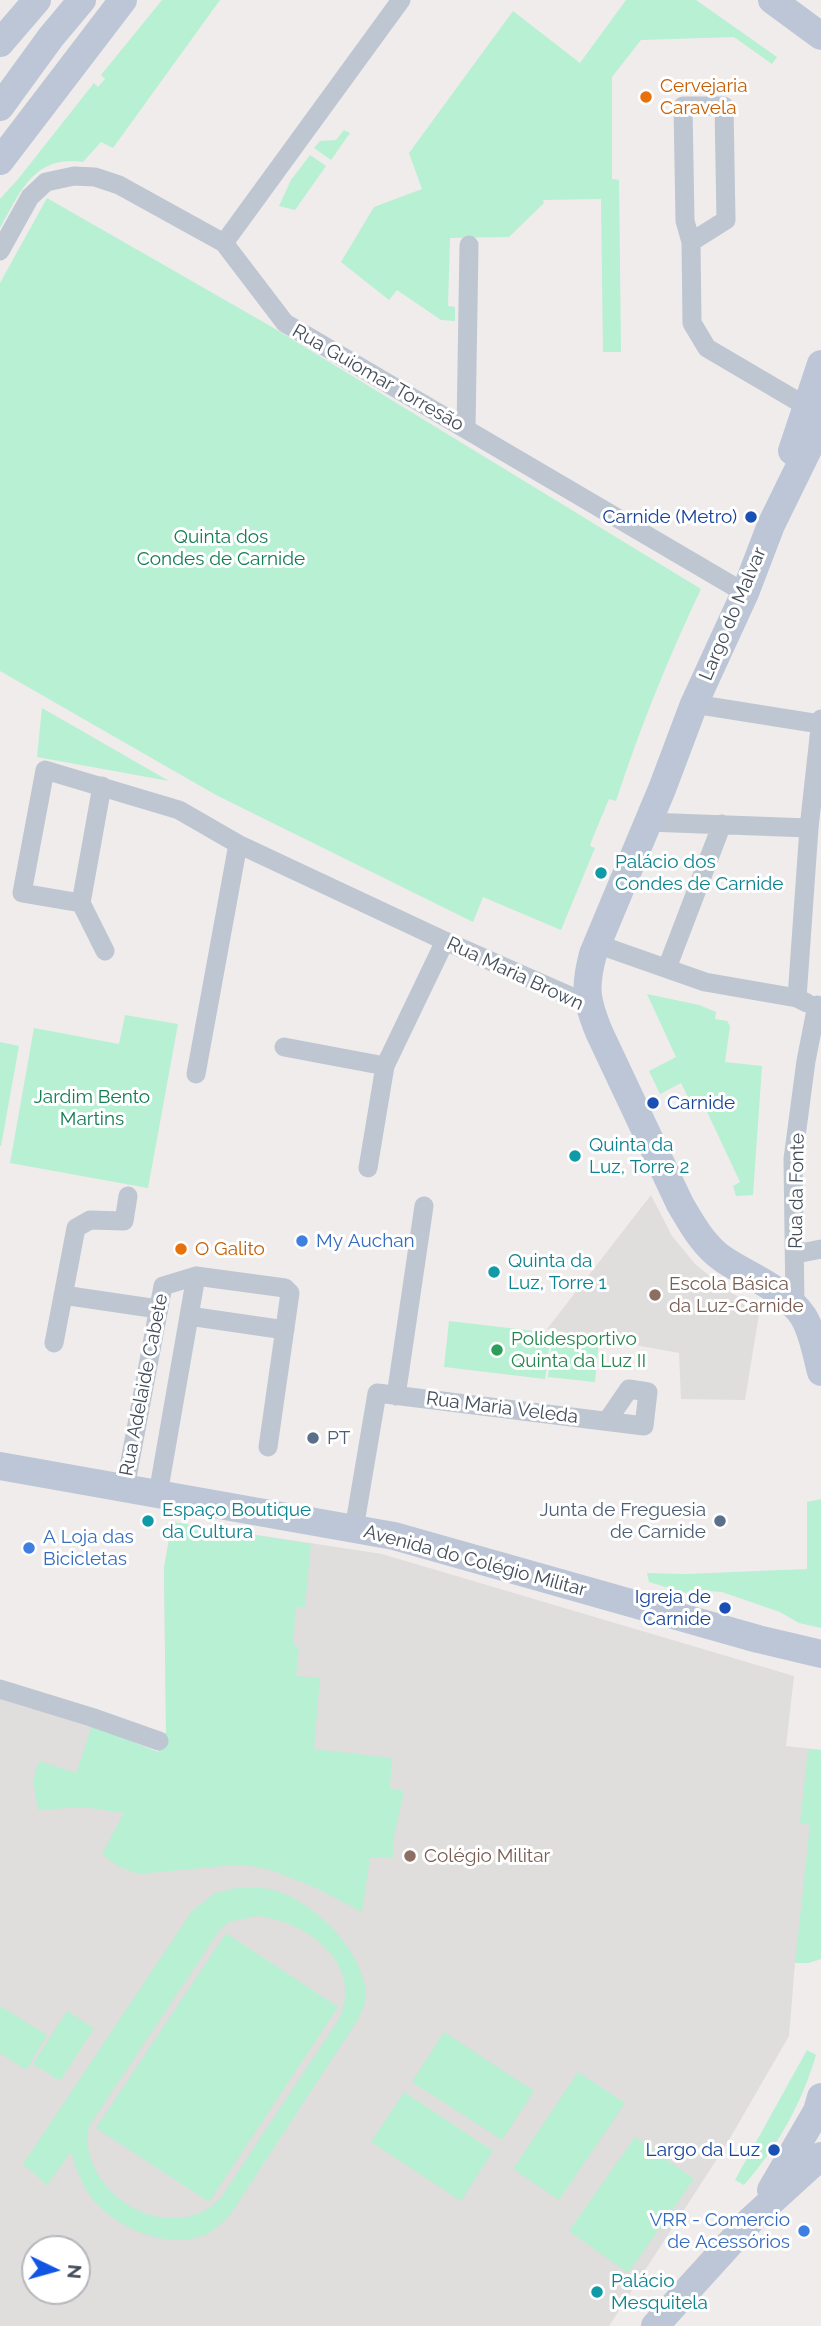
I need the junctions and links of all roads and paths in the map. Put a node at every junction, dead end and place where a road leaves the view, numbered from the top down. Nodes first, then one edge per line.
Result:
1 (37, 0) edge
2 (82, 0) edge
3 (124, 0) edge
4 (401, 0) edge
5 (772, 0) edge
6 (821, 36) edge
7 (51, 37) junction
8 (0, 43) edge
9 (0, 75) edge
10 (0, 107) edge
11 (0, 161) edge
12 (691, 242) junction
13 (224, 243) junction
14 (469, 245) dead end
15 (0, 251) edge
16 (821, 364) edge
17 (816, 415) edge
18 (466, 429) junction
19 (744, 593) junction
20 (694, 704) junction
21 (820, 722) edge
22 (102, 786) junction
23 (647, 822) junction
24 (722, 824) junction
25 (809, 828) junction
26 (237, 845) junction
27 (81, 903) junction
28 (445, 941) junction
29 (611, 949) dead end
30 (105, 951) dead end
31 (667, 968) junction
32 (811, 1003) edge
33 (588, 1004) junction
34 (284, 1046) dead end
35 (385, 1066) junction
36 (196, 1074) dead end
37 (368, 1168) dead end
38 (128, 1196) dead end
39 (424, 1206) dead end
40 (821, 1249) edge
41 (796, 1254) junction
42 (196, 1276) junction
43 (63, 1295) junction
44 (795, 1306) junction
45 (158, 1309) junction
46 (189, 1316) junction
47 (285, 1330) junction
48 (54, 1343) dead end
49 (821, 1372) edge
50 (396, 1396) junction
51 (607, 1421) dead end
52 (268, 1447) dead end
53 (0, 1466) edge
54 (125, 1488) junction
55 (158, 1494) junction
56 (354, 1529) junction
57 (821, 1654) edge
58 (0, 1689) edge
59 (159, 1741) dead end
60 (821, 2097) edge
61 (821, 2156) edge
62 (752, 2219) junction
63 (655, 2326) edge

1 - 8 main road
2 - 7 main road
3 - 11 main road
4 - 13 street
5 - 6 main road
7 - 9 main road
7 - 10 main road
12 - 12 street
12 - 17 street
13 - 15 street
13 - 18 street, Rua Guiomar Torresão
14 - 18 street
16 - 17 main road, Largo do Malvar
17 - 19 main road, Largo do Malvar
18 - 19 street, Rua Guiomar Torresão
19 - 20 main road, Largo do Malvar
20 - 21 street
20 - 23 main road, Largo do Malvar
21 - 25 street, Rua da Fonte
22 - 26 street, Rua Maria Brown
22 - 27 street
22 - 27 street, Rua Maria Brown
23 - 24 street
23 - 33 main road, Largo do Malvar
24 - 25 street
24 - 31 street
25 - 32 street, Rua da Fonte
26 - 28 street, Rua Maria Brown
26 - 36 street
27 - 30 street
28 - 33 street, Rua Maria Brown
28 - 35 street
29 - 31 street
31 - 32 street
32 - 41 street, Rua da Fonte
33 - 44 main road, Rua Maria Brown
34 - 35 street
35 - 37 street
38 - 43 street
39 - 50 street
40 - 41 street
41 - 44 street, Rua da Fonte
42 - 45 street, Rua Adelaide Cabete
42 - 46 street, Rua Adelaide Cabete
42 - 47 street
43 - 45 street
43 - 48 street
44 - 49 main road, Rua da Fonte
45 - 54 street, Rua Adelaide Cabete
46 - 47 street
46 - 55 street, Rua Adelaide Cabete
47 - 52 street
50 - 51 street, Rua Maria Veleda
50 - 56 street
53 - 54 main road, Avenida do Colégio Militar
54 - 55 main road, Avenida do Colégio Militar
55 - 56 main road, Avenida do Colégio Militar
56 - 57 main road, Avenida do Colégio Militar
58 - 59 street
60 - 62 main road
61 - 62 main road
62 - 63 main road

